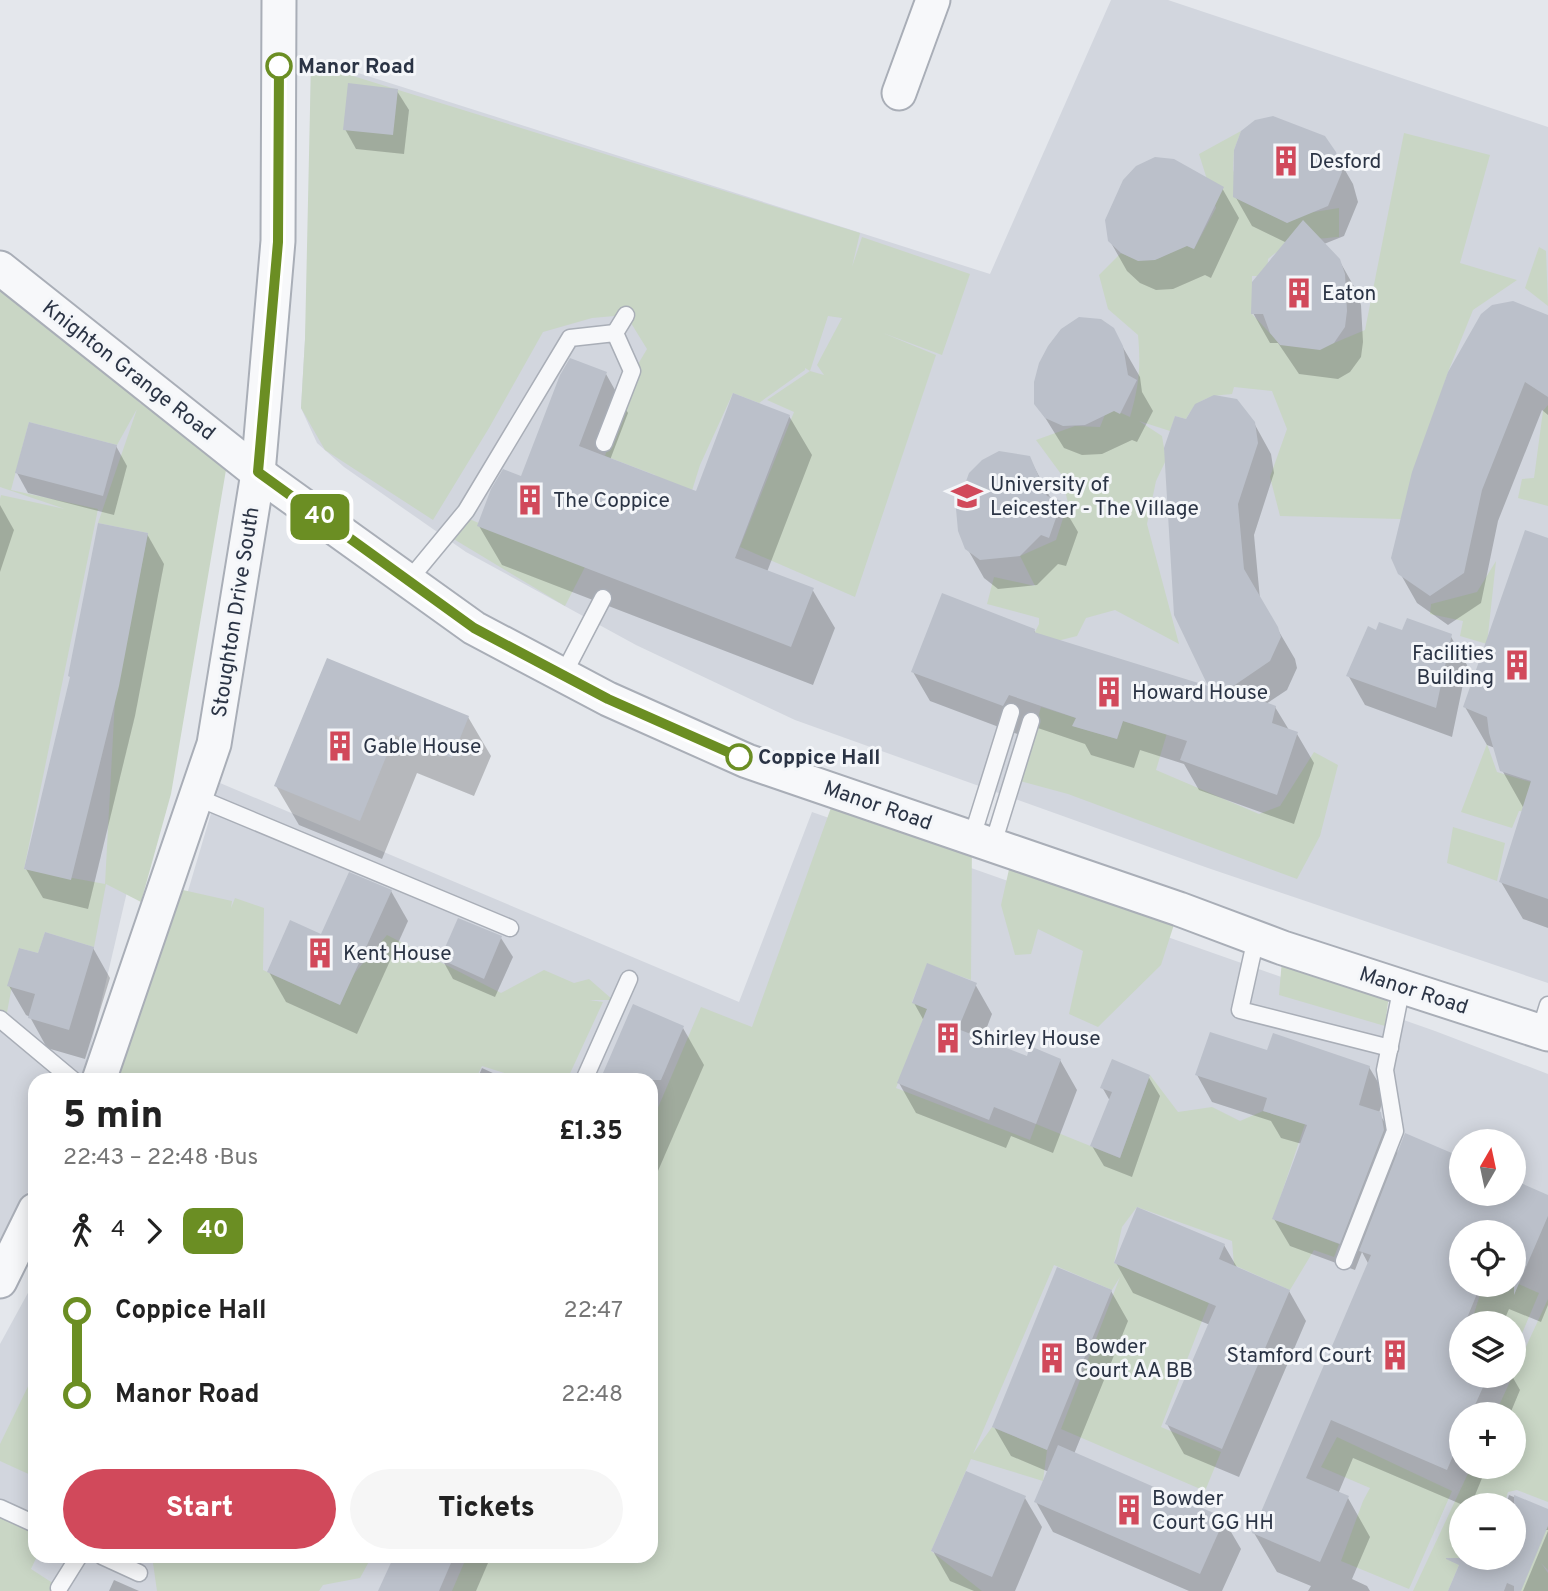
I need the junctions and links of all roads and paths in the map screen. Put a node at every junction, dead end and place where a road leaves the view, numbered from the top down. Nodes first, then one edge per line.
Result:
1 (279, 0) edge
2 (933, 0) edge
3 (898, 93) dead end
4 (0, 268) edge
5 (626, 315) dead end
6 (615, 333) junction
7 (604, 443) dead end
8 (258, 472) junction
9 (409, 580) junction
10 (603, 598) dead end
11 (564, 675) junction
12 (1011, 712) dead end
13 (1031, 722) dead end
14 (196, 797) junction
15 (982, 841) junction
16 (510, 928) dead end
17 (1256, 938) junction
18 (629, 979) dead end
19 (1402, 986) junction
20 (0, 1019) edge
21 (1545, 1023) edge
22 (1390, 1048) junction
23 (65, 1073) edge
24 (101, 1073) edge
25 (587, 1073) edge
26 (28, 1224) edge
27 (1344, 1261) dead end
28 (0, 1281) edge
29 (0, 1508) edge
30 (28, 1521) edge
31 (75, 1563) edge
32 (117, 1563) edge
33 (139, 1573) dead end
34 (59, 1588) dead end

1 - 8 street, Stoughton Drive South
2 - 3 street
4 - 8 street, Knighton Grange Road
5 - 6 lane
6 - 7 lane
6 - 9 lane
8 - 9 street, Manor Road
8 - 14 street, Stoughton Drive South
9 - 11 street, Manor Road
10 - 11 lane
11 - 15 street, Manor Road
12 - 15 lane
13 - 15 lane
14 - 16 lane
14 - 24 street, Stoughton Drive South
15 - 17 street, Manor Road
17 - 19 street, Manor Road
17 - 22 lane
18 - 25 lane
19 - 21 street, Manor Road
19 - 22 lane
20 - 23 lane
22 - 27 lane
26 - 28 street
29 - 30 lane
31 - 34 lane
32 - 33 lane

